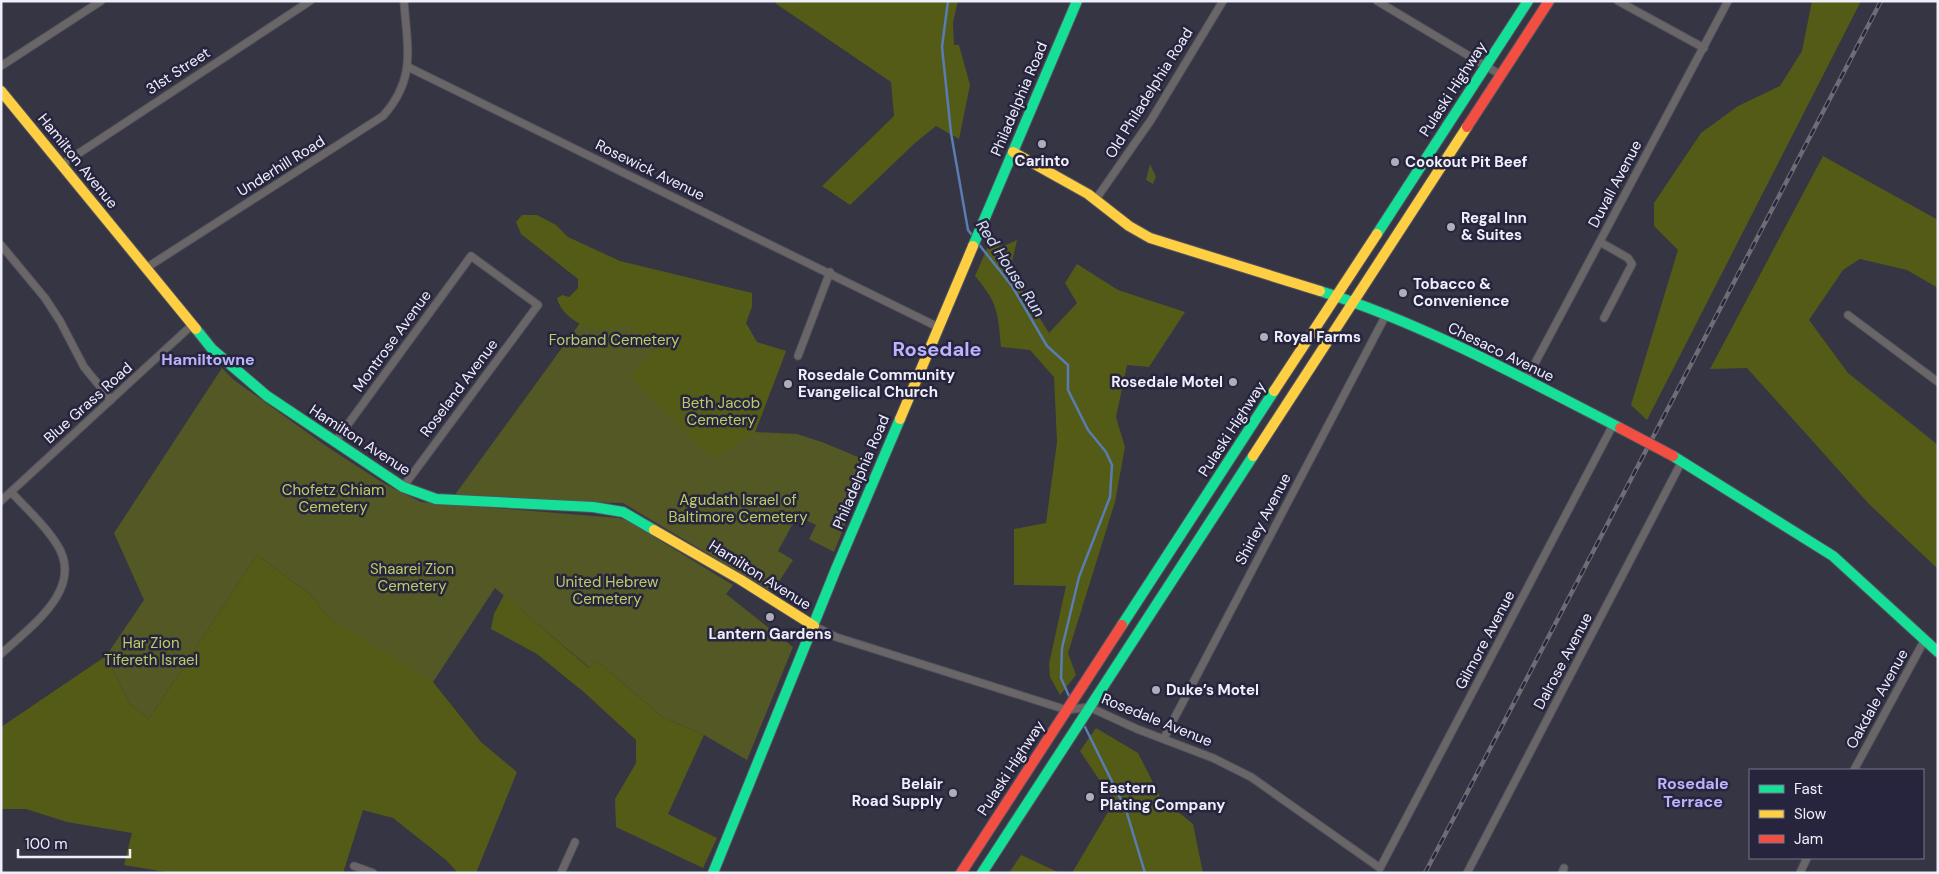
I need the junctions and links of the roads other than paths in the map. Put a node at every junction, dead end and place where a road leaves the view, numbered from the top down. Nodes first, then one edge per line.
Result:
1 (101, 1) edge
2 (310, 1) edge
3 (404, 1) edge
4 (1077, 1) edge
5 (1223, 1) edge
6 (1377, 1) edge
7 (1528, 1) edge
8 (1548, 1) edge
9 (1618, 1) edge
10 (1728, 1) edge
11 (1704, 48) junction
12 (1, 66) edge
13 (1486, 66) junction
14 (408, 68) junction
15 (1501, 75) junction
16 (1, 91) edge
17 (1013, 152) junction
18 (61, 165) junction
19 (1096, 199) junction
20 (1600, 242) junction
21 (2, 248) edge
22 (146, 268) junction
23 (830, 272) junction
24 (1336, 295) junction
25 (1353, 300) junction
26 (538, 305) joint
27 (1387, 313) junction
28 (1848, 315) dead end
29 (1604, 318) dead end
30 (192, 325) junction
31 (938, 327) junction
32 (798, 356) dead end
33 (1526, 380) junction
34 (1938, 382) edge
35 (111, 400) junction
36 (1617, 427) junction
37 (334, 442) junction
38 (1682, 462) junction
39 (403, 487) junction
40 (10, 492) junction
41 (1, 500) edge
42 (814, 626) junction
43 (1924, 641) junction
44 (1938, 652) edge
45 (1, 654) edge
46 (1089, 706) junction
47 (1067, 710) junction
48 (1164, 738) junction
49 (1855, 769) edge
50 (575, 842) dead end
51 (1807, 859) edge
52 (354, 866) dead end
53 (1380, 868) joint
54 (374, 873) edge
55 (561, 873) edge
56 (713, 873) edge
57 (961, 873) edge
58 (982, 873) edge
59 (1467, 873) edge
60 (1800, 873) edge

1 - 12 street
2 - 18 street, 31st Street
3 - 14 street
4 - 17 main road, Philadelphia Road
5 - 19 street, Old Philadelphia Road
6 - 13 street
7 - 13 main road, Pulaski Highway
8 - 15 main road, Pulaski Highway
9 - 11 street
10 - 11 street, Duvall Avenue
11 - 20 street, Duvall Avenue
13 - 15 street
13 - 24 main road, Pulaski Highway
14 - 22 street, Underhill Road
14 - 23 street, Rosewick Avenue
15 - 25 main road, Pulaski Highway
16 - 18 main road, Hamilton Avenue
17 - 19 main road, Chesaco Avenue
17 - 31 main road, Philadelphia Road
18 - 22 main road, Hamilton Avenue
19 - 24 main road, Chesaco Avenue
20 - 29 street
20 - 33 street, Duvall Avenue
21 - 35 street
22 - 30 main road, Hamilton Avenue
23 - 31 street, Rosewick Avenue
23 - 32 street
24 - 25 main road, Chesaco Avenue
24 - 47 main road, Pulaski Highway
25 - 27 main road, Chesaco Avenue
25 - 46 main road, Pulaski Highway
26 - 37 street, Montrose Avenue
26 - 39 street, Roseland Avenue
27 - 33 main road, Chesaco Avenue
27 - 48 street, Shirley Avenue
28 - 34 street
30 - 35 street, Blue Grass Road
30 - 37 main road, Hamilton Avenue
31 - 42 main road, Philadelphia Road
33 - 36 main road, Chesaco Avenue
35 - 40 street, Blue Grass Road
36 - 38 main road, Chesaco Avenue, bridge
36 - 53 street, Gilmore Avenue
37 - 39 main road, Hamilton Avenue
38 - 43 main road, Chesaco Avenue
38 - 59 street, Dalrose Avenue
39 - 42 main road, Hamilton Avenue
40 - 41 street, Blue Grass Road
40 - 45 street
42 - 47 street, Rosedale Avenue
42 - 56 main road, Philadelphia Road
43 - 44 main road, Chesaco Avenue
43 - 49 street, Oakdale Avenue
46 - 47 street, Rosedale Avenue
46 - 48 street, Rosedale Avenue
46 - 58 main road, Pulaski Highway
47 - 57 main road, Pulaski Highway
48 - 53 street, Rosedale Avenue
50 - 55 street
51 - 60 street
52 - 54 street

